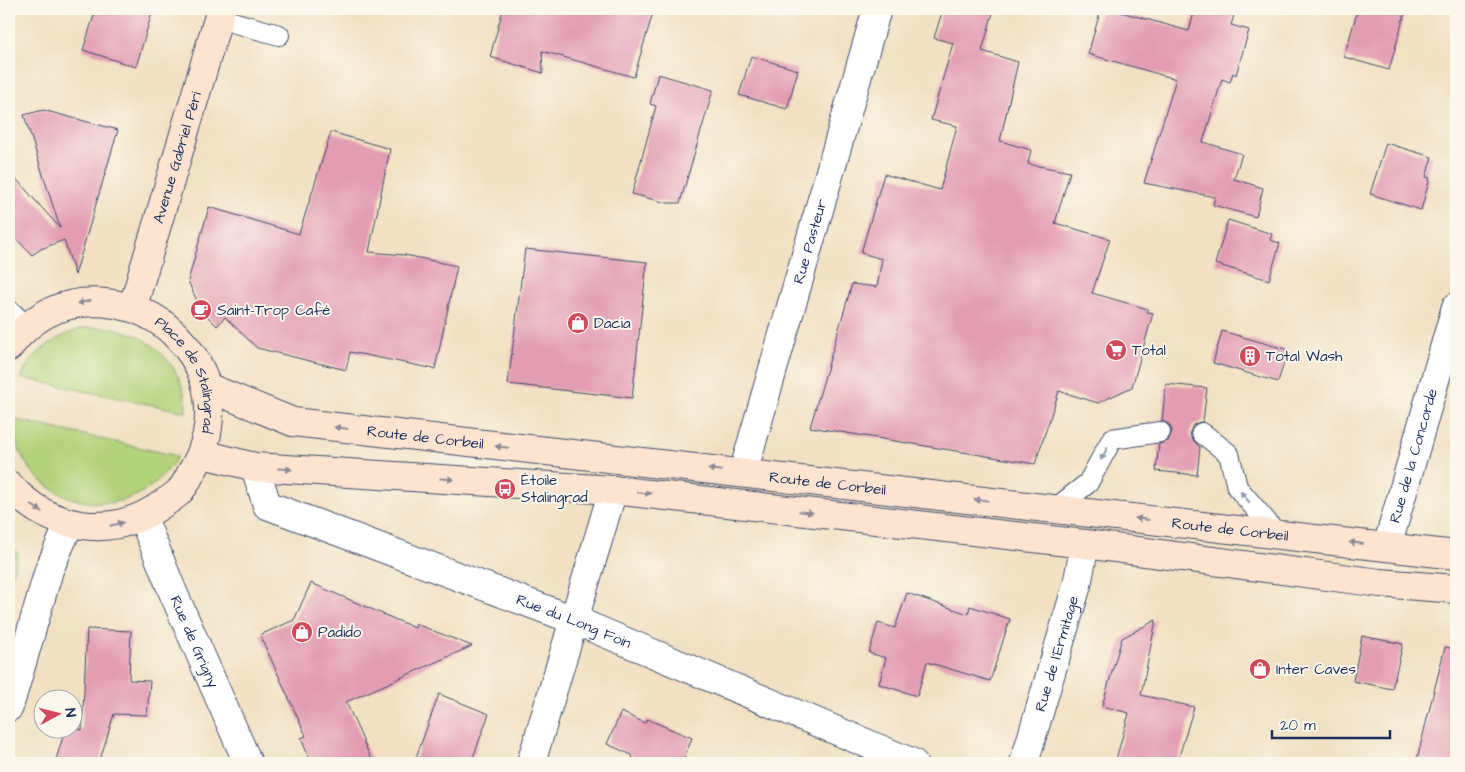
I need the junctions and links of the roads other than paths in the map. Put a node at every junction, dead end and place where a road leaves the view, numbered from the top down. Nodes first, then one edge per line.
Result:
1 (877, 9) edge
2 (220, 13) edge
3 (279, 35) dead end
4 (133, 306) junction
5 (1456, 306) edge
6 (13, 330) edge
7 (207, 387) junction
8 (1160, 432) dead end
9 (1202, 433) dead end
10 (203, 454) junction
11 (255, 467) junction
12 (743, 474) junction
13 (9, 485) edge
14 (613, 490) junction
15 (1055, 509) junction
16 (144, 518) junction
17 (69, 524) junction
18 (1277, 534) junction
19 (1085, 544) junction
20 (1387, 547) junction
21 (1456, 554) edge
22 (1456, 590) edge
23 (574, 620) junction
24 (9, 707) edge
25 (248, 763) edge
26 (531, 763) edge
27 (913, 763) edge
28 (1024, 763) edge

1 - 12 street, Rue Pasteur
2 - 3 lane
2 - 4 main road, Avenue Gabriel Péri
4 -> 6 main road, Place de Stalingrad
4 - 7 main road, Place de Stalingrad
5 - 20 street, Rue de la Concorde
7 - 10 main road, Place de Stalingrad
12 -> 7 main road, Route de Corbeil
8 -> 15 lane
18 -> 9 lane
10 - 11 main road, Route de Corbeil
10 - 16 main road, Place de Stalingrad
11 -> 14 main road, Route de Corbeil
11 - 23 street, Rue du Long Foin
15 -> 12 main road, Route de Corbeil
13 -> 17 main road, Place de Stalingrad
14 -> 19 main road, Route de Corbeil
14 - 23 street
18 -> 15 main road, Route de Corbeil
17 -> 16 main road, Place de Stalingrad
16 - 25 street, Rue de Grigny
17 - 24 street
20 -> 18 main road, Route de Corbeil
19 - 22 main road, Route de Corbeil
19 - 28 street, Rue de l'Ermitage
20 - 21 main road, Route de Corbeil
23 - 26 street
23 - 27 street, Rue du Long Foin

